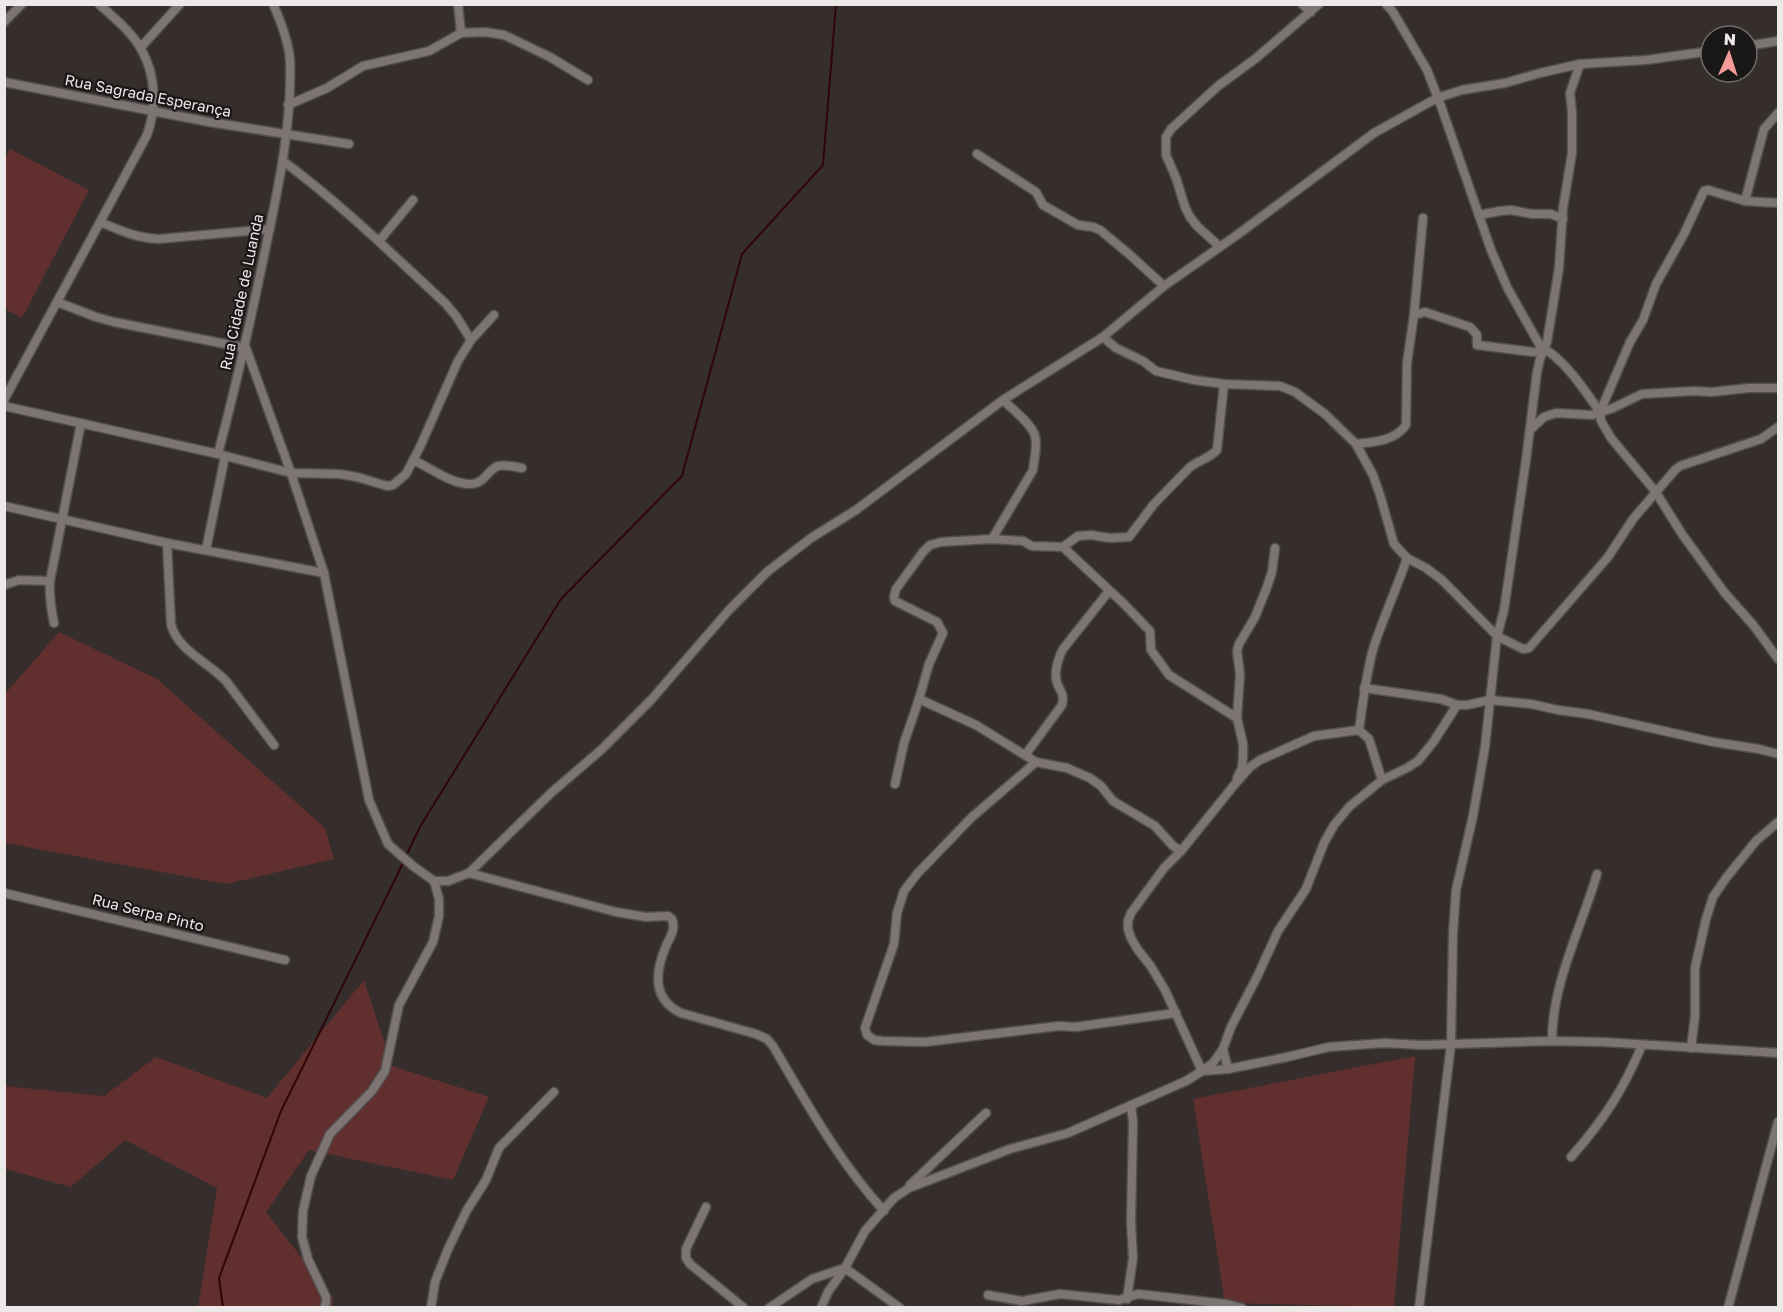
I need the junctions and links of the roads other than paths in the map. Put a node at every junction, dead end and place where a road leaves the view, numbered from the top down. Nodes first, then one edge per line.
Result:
1 (22, 4) edge
2 (99, 4) edge
3 (180, 4) edge
4 (273, 4) edge
5 (458, 4) edge
6 (1302, 4) edge
7 (1319, 4) edge
8 (1386, 4) edge
9 (1311, 12) junction
10 (4, 22) edge
11 (461, 33) junction
12 (1779, 40) edge
13 (1759, 44) edge
14 (141, 47) junction
15 (1699, 53) edge
16 (1580, 64) junction
17 (588, 80) dead end
18 (4, 82) edge
19 (1437, 98) junction
20 (288, 105) junction
21 (154, 112) junction
22 (1779, 113) edge
23 (287, 134) junction
24 (349, 144) dead end
25 (977, 154) dead end
26 (283, 161) junction
27 (413, 200) dead end
28 (1745, 201) junction
29 (1779, 203) edge
30 (1479, 215) junction
31 (1423, 218) dead end
32 (1563, 219) junction
33 (100, 222) junction
34 (270, 229) junction
35 (379, 241) junction
36 (1219, 246) junction
37 (1164, 286) junction
38 (57, 302) junction
39 (494, 315) dead end
40 (1414, 315) junction
41 (1103, 337) junction
42 (471, 340) junction
43 (245, 348) junction
44 (1543, 351) junction
45 (1224, 384) junction
46 (1779, 388) edge
47 (4, 400) edge
48 (1004, 400) junction
49 (4, 406) edge
50 (1600, 412) junction
51 (81, 423) junction
52 (1779, 427) edge
53 (1530, 430) junction
54 (1356, 444) junction
55 (222, 455) junction
56 (413, 460) junction
57 (522, 468) dead end
58 (291, 473) junction
59 (1655, 491) junction
60 (4, 506) edge
61 (63, 519) junction
62 (992, 539) junction
63 (167, 543) junction
64 (1063, 547) junction
65 (1275, 548) dead end
66 (206, 550) junction
67 (1407, 558) junction
68 (324, 573) junction
69 (50, 581) junction
70 (4, 585) edge
71 (1109, 591) junction
72 (54, 623) dead end
73 (1497, 636) junction
74 (1779, 659) edge
75 (1364, 688) junction
76 (919, 699) junction
77 (1490, 700) junction
78 (1457, 705) junction
79 (1237, 718) junction
80 (1359, 730) junction
81 (274, 745) dead end
82 (1026, 754) junction
83 (1779, 754) edge
84 (1036, 762) junction
85 (1382, 780) junction
86 (895, 784) dead end
87 (1235, 784) junction
88 (1779, 822) edge
89 (1181, 851) junction
90 (469, 873) junction
91 (1597, 874) dead end
92 (434, 881) junction
93 (4, 893) edge
94 (285, 960) dead end
95 (1176, 1013) junction
96 (1552, 1041) junction
97 (1451, 1044) junction
98 (1642, 1046) junction
99 (1691, 1048) junction
100 (1223, 1049) junction
101 (1779, 1053) edge
102 (1228, 1069) junction
103 (1202, 1071) junction
104 (554, 1092) dead end
105 (1131, 1105) junction
106 (986, 1113) dead end
107 (1779, 1122) edge
108 (1571, 1156) dead end
109 (894, 1198) junction
110 (706, 1207) dead end
111 (884, 1210) junction
112 (845, 1268) junction
113 (988, 1295) dead end
114 (1127, 1299) junction
115 (324, 1308) edge
116 (431, 1308) edge
117 (744, 1308) edge
118 (769, 1308) edge
119 (821, 1308) edge
120 (900, 1308) edge
121 (1242, 1308) edge
122 (1419, 1308) edge
123 (1728, 1308) edge

1 - 10 street
2 - 14 street
3 - 14 street
4 - 20 street, Rua Cidade de Luanda
5 - 11 street
6 - 9 street
7 - 9 street
8 - 19 street
9 - 36 street
11 - 17 street
11 - 20 street
12 - 13 street
14 - 21 street
15 - 16 street
16 - 19 street
16 - 32 street
18 - 21 street, Rua Sagrada Esperança
19 - 30 street
19 - 36 street
20 - 23 street, Rua Cidade de Luanda
21 - 23 street, Rua Sagrada Esperança
21 - 33 street
22 - 28 street
23 - 24 street, Rua Sagrada Esperança
23 - 26 street, Rua Cidade de Luanda
25 - 37 street
26 - 34 street, Rua Cidade de Luanda
26 - 35 street
27 - 35 street
28 - 29 street
28 - 50 street
30 - 32 street
30 - 44 street
31 - 40 street
32 - 44 street
33 - 34 street
33 - 38 street
34 - 43 street, Rua Cidade de Luanda
35 - 42 street
36 - 37 street
37 - 41 street
38 - 43 street
38 - 47 street
39 - 42 street
40 - 44 street
40 - 54 street
41 - 45 street
41 - 48 street
42 - 56 street
43 - 55 street, Rua Cidade de Luanda
43 - 58 street
44 - 50 street
44 - 53 street
45 - 54 street
45 - 64 street
46 - 50 street
48 - 62 street
48 - 90 street
49 - 51 street
50 - 53 street
50 - 59 street
51 - 55 street
51 - 61 street
52 - 59 street
53 - 73 street
54 - 67 street
55 - 58 street
55 - 66 street, Rua Cidade de Luanda
56 - 57 street
56 - 58 street
58 - 68 street
59 - 73 street
59 - 74 street
60 - 61 street
61 - 63 street
61 - 69 street
62 - 64 street
62 - 76 street
63 - 66 street
63 - 81 street
64 - 71 street
65 - 79 street
66 - 68 street
67 - 73 street
67 - 75 street
68 - 92 street
69 - 70 street
69 - 72 street
71 - 79 street
71 - 82 street
73 - 77 street
75 - 78 street
75 - 80 street
76 - 82 street
76 - 86 street
77 - 78 street
77 - 83 street
77 - 97 street
78 - 85 street
79 - 87 street
80 - 85 street
80 - 87 street
82 - 84 street
84 - 89 street
84 - 95 street
85 - 100 street
87 - 89 street
88 - 99 street
89 - 95 street
90 - 92 street
90 - 111 street
91 - 96 street
92 - 115 street
93 - 94 street, Rua Serpa Pinto
95 - 103 street
96 - 97 street
96 - 98 street
97 - 102 street
97 - 122 street
98 - 99 street
98 - 108 street
99 - 101 street
100 - 102 street
100 - 103 street
102 - 103 street
103 - 105 street
104 - 116 street
105 - 109 street
105 - 114 street
106 - 109 street
107 - 123 street
109 - 111 street
110 - 117 street
111 - 112 street
112 - 118 street
112 - 119 street
112 - 120 street
113 - 114 street
114 - 121 street

